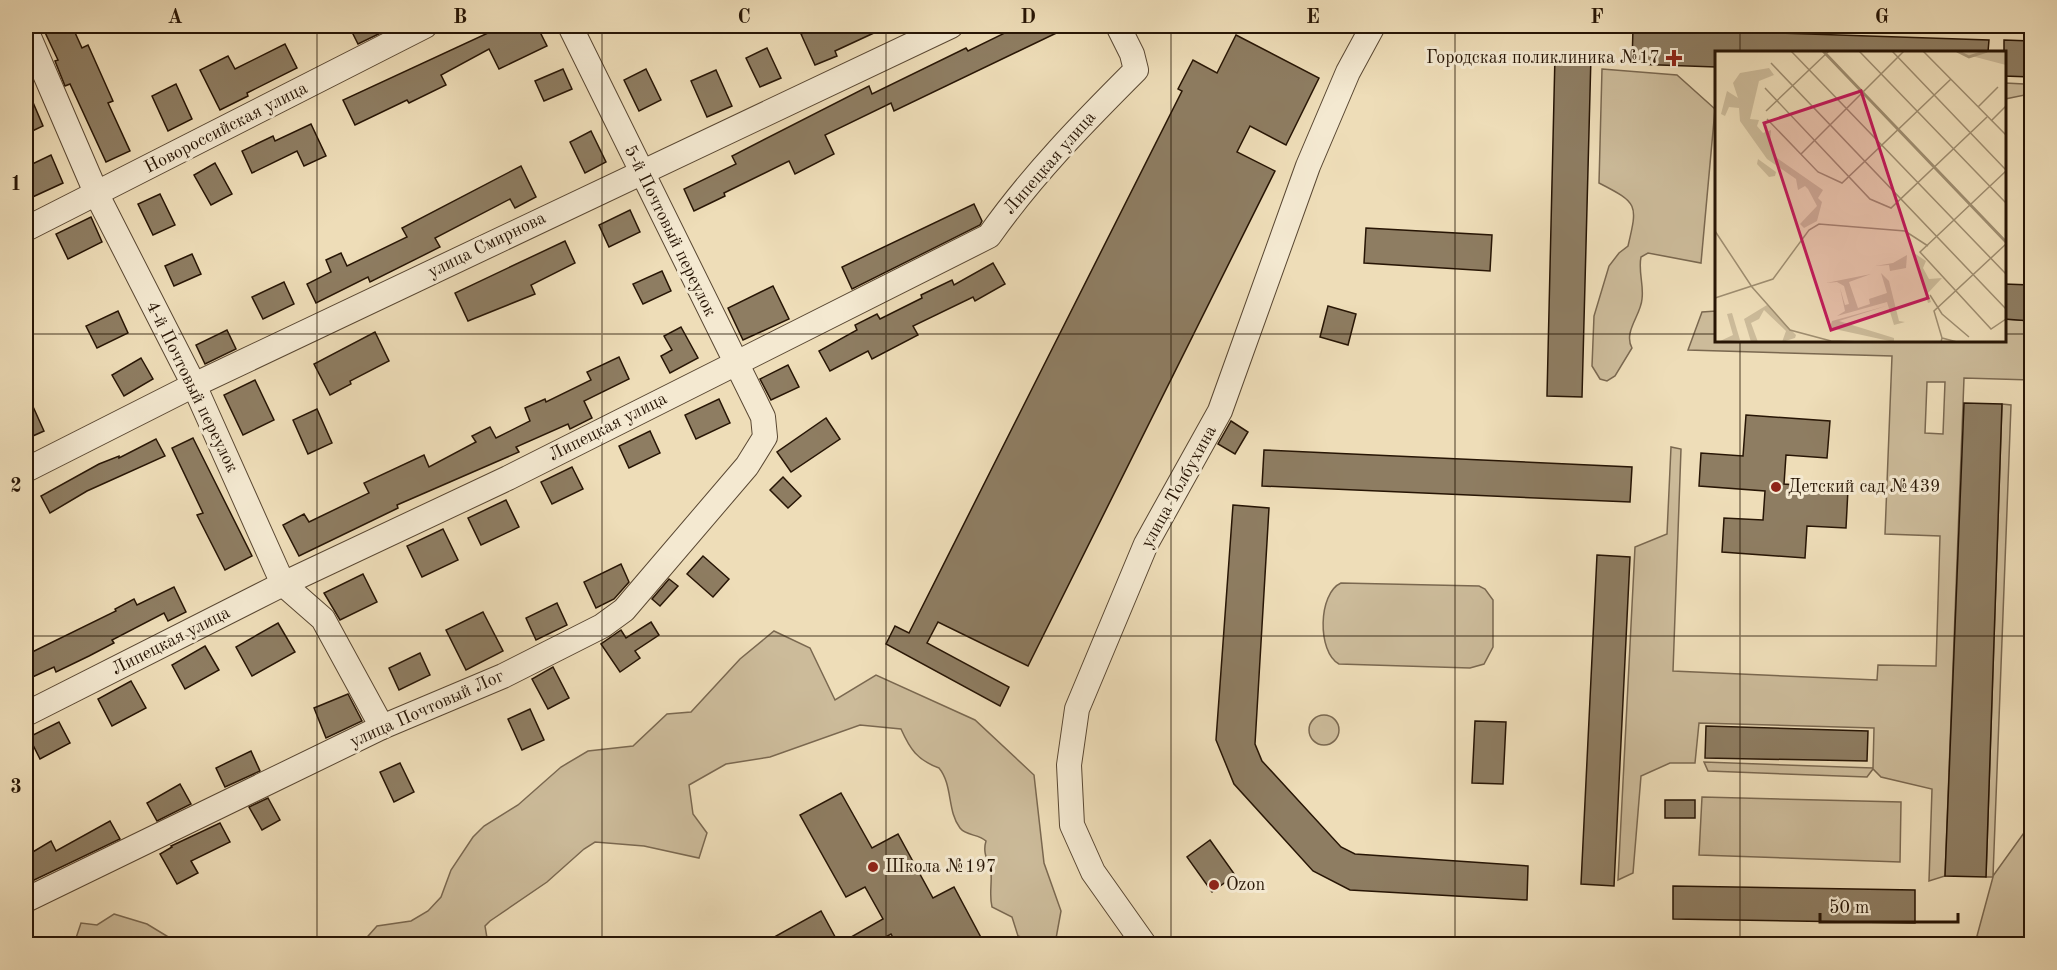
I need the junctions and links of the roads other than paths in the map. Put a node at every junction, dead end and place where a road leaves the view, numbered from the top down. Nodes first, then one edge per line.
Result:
1 (425, 26) edge
2 (570, 26) edge
3 (951, 26) edge
4 (1118, 26) edge
5 (1373, 26) edge
6 (26, 30) edge
7 (641, 172) junction
8 (97, 195) junction
9 (26, 229) edge
10 (735, 362) junction
11 (194, 385) junction
12 (765, 437) joint
13 (26, 470) edge
14 (283, 584) junction
15 (26, 714) edge
16 (382, 727) junction
17 (26, 900) edge
18 (1144, 945) edge

1 - 8 street, Новороссийская улица
2 - 7 street, 5-й Почтовый переулок
3 - 7 street, улица Смирнова
4 - 10 street, Липецкая улица
5 - 18 street, улица Толбухина
6 - 8 street, 4-й Почтовый переулок
7 - 10 street, 5-й Почтовый переулок
7 - 11 street, улица Смирнова
8 - 9 street, Новороссийская улица
8 - 11 street, 4-й Почтовый переулок
10 - 12 street, 5-й Почтовый переулок
10 - 14 street, Липецкая улица
11 - 13 street, улица Смирнова
11 - 14 street, 4-й Почтовый переулок
12 - 16 street, улица Почтовый Лог
14 - 15 street, Липецкая улица
14 - 16 street, 4-й Почтовый переулок
16 - 17 street, улица Почтовый Лог

